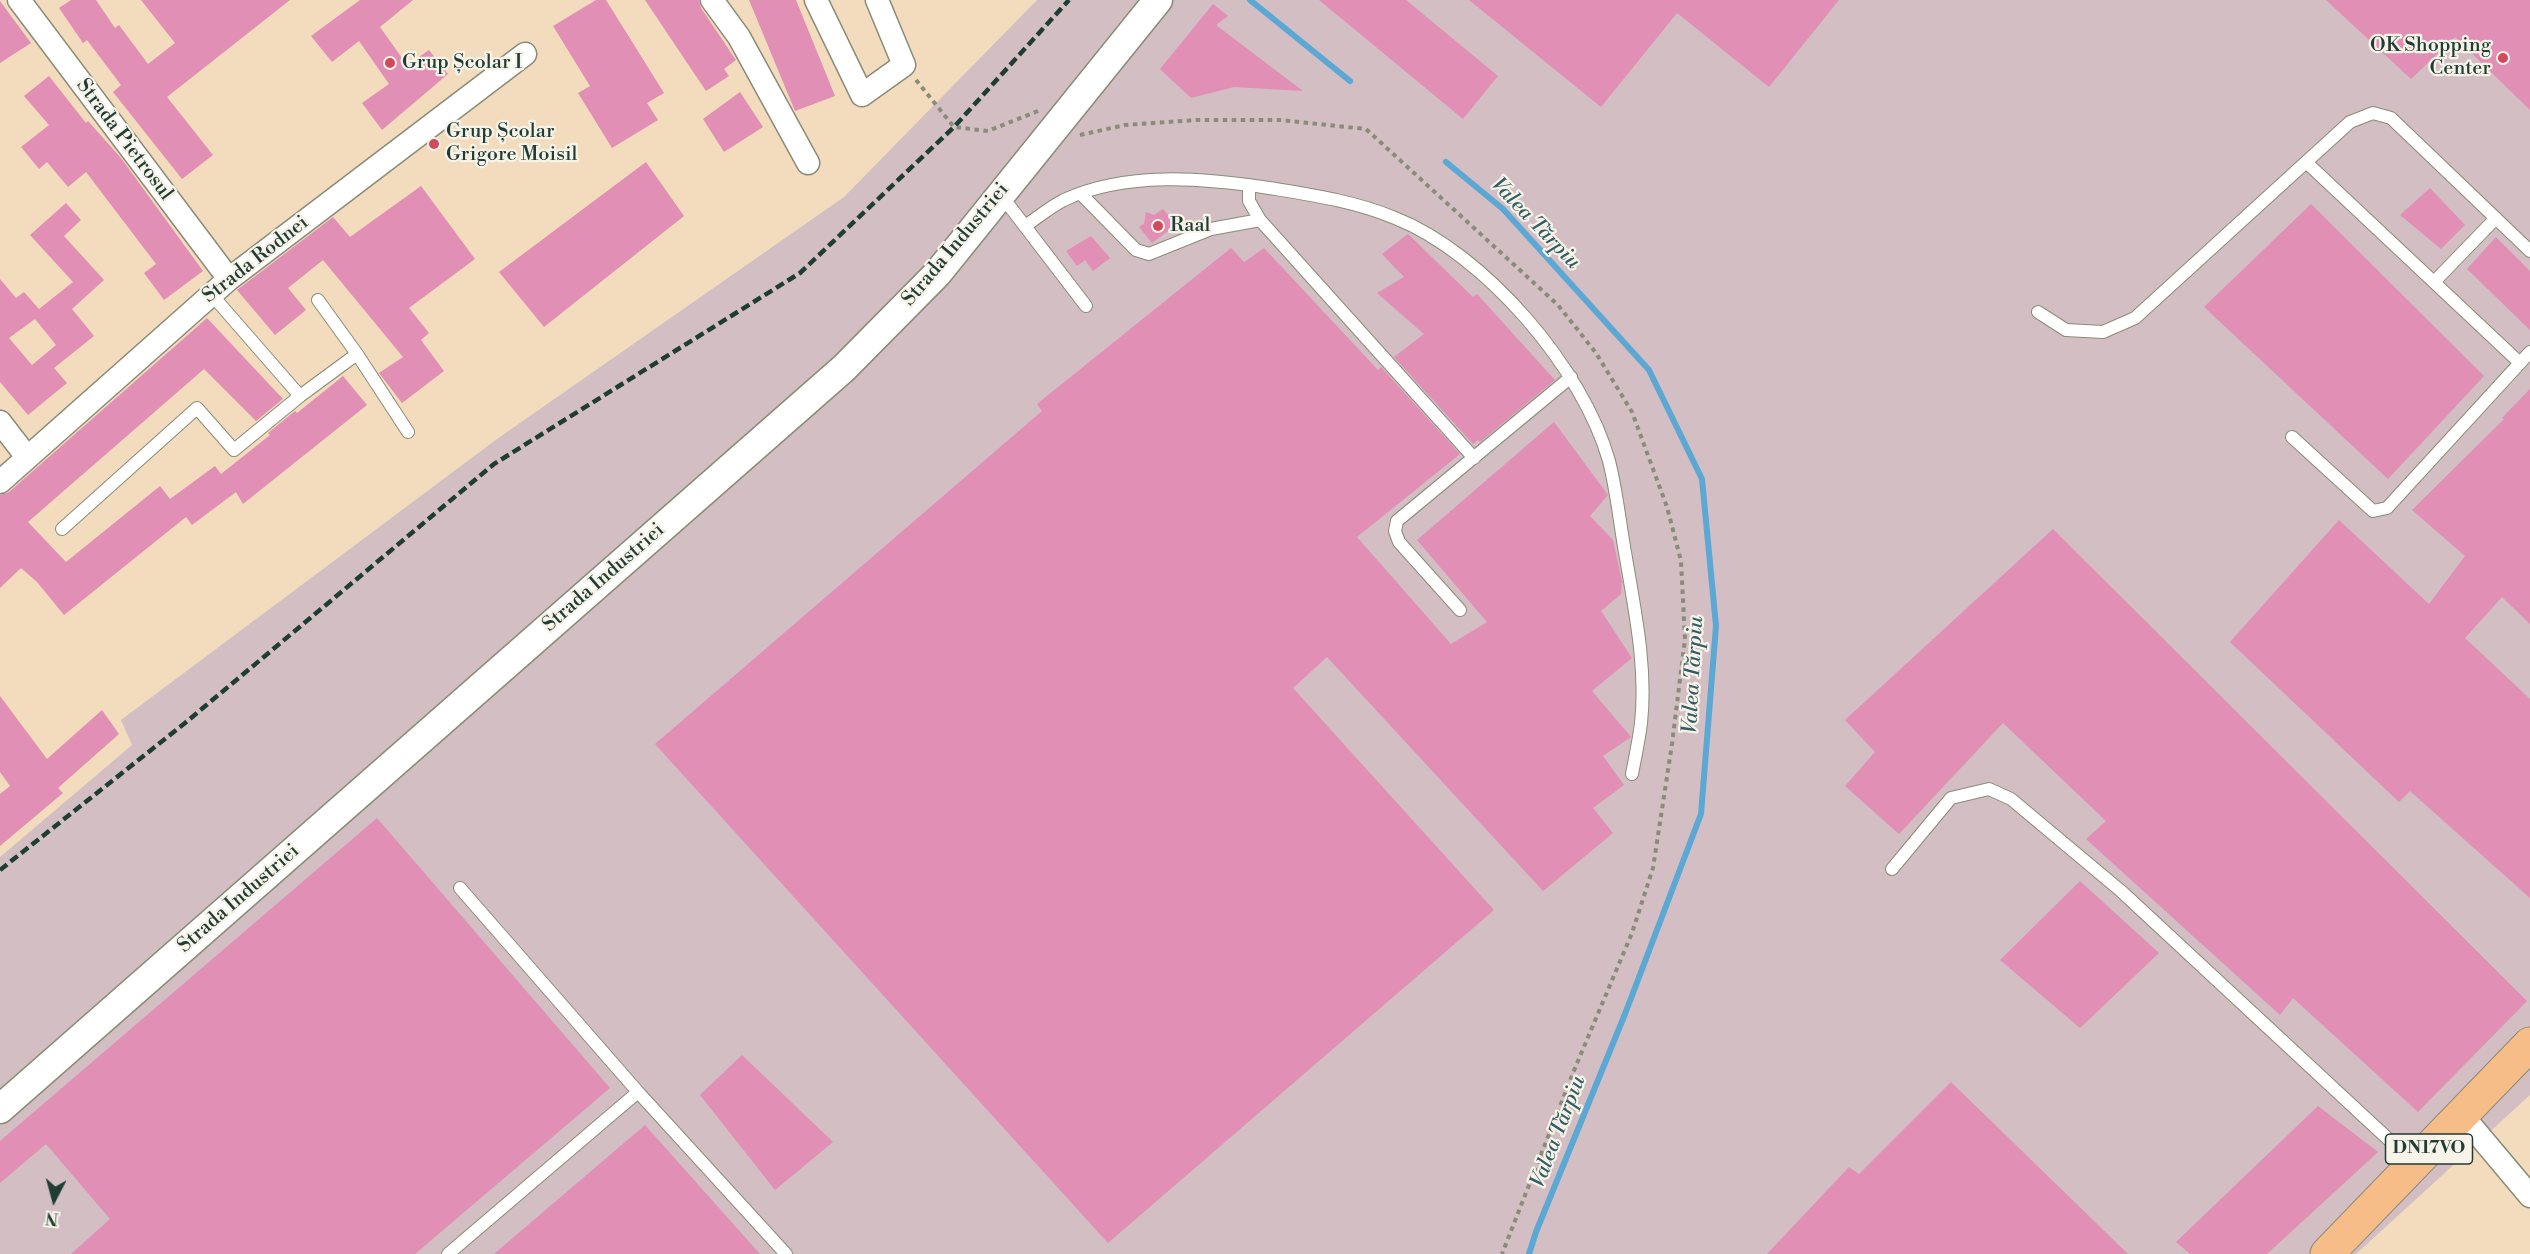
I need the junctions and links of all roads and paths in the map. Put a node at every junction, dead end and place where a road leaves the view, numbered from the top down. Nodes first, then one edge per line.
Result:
1 (19, 0) edge
2 (712, 0) edge
3 (816, 0) edge
4 (876, 0) edge
5 (1158, 0) edge
6 (525, 54) dead end
7 (904, 65) junction
8 (1077, 99) junction
9 (1041, 143) junction
10 (2306, 162) junction
11 (808, 163) dead end
12 (1249, 185) junction
13 (1000, 194) junction
14 (1081, 194) junction
15 (2496, 218) junction
16 (1260, 220) junction
17 (1025, 226) junction
18 (2530, 251) edge
19 (229, 279) junction
20 (2434, 282) junction
21 (212, 295) junction
22 (318, 300) dead end
23 (1086, 306) dead end
24 (2038, 312) dead end
25 (2530, 352) edge
26 (357, 354) junction
27 (2520, 363) junction
28 (1571, 377) junction
29 (300, 396) junction
30 (0, 422) edge
31 (408, 432) dead end
32 (2292, 437) dead end
33 (27, 457) junction
34 (1474, 458) junction
35 (0, 482) edge
36 (62, 529) dead end
37 (1460, 610) dead end
38 (1632, 774) dead end
39 (1892, 869) dead end
40 (460, 888) dead end
41 (2530, 1044) edge
42 (638, 1092) junction
43 (0, 1109) edge
44 (2462, 1115) junction
45 (2415, 1164) junction
46 (2530, 1196) edge
47 (448, 1254) edge
48 (786, 1254) edge
49 (1502, 1254) edge
50 (2327, 1254) edge

1 - 19 street, Strada Pietrosul
2 - 11 street
3 - 7 street
4 - 7 street
5 - 8 street, Strada Industriei
6 - 19 street, Strada Rodnei
7 - 8 path
8 - 9 street, Strada Industriei
9 - 13 street, Strada Industriei
9 - 49 path
10 - 15 lane
10 - 20 lane
10 - 24 lane
12 - 14 lane
12 - 16 lane
12 - 28 lane
13 - 17 lane
13 - 43 street, Strada Industriei
14 - 16 lane
14 - 17 lane
15 - 18 lane
15 - 20 lane
16 - 34 lane
17 - 23 lane
19 - 21 street, Strada Rodnei
20 - 27 lane
21 - 29 lane
21 - 33 street, Strada Rodnei
22 - 26 lane
25 - 27 lane
26 - 29 lane
26 - 31 lane
27 - 32 lane
28 - 34 lane
28 - 38 lane
29 - 36 lane
30 - 33 street
33 - 35 street, Strada Rodnei
34 - 37 lane
39 - 45 lane
40 - 42 lane
41 - 44 highway, DN17VO
42 - 47 lane
42 - 48 lane
44 - 45 highway, DN17VO
44 - 46 street
45 - 50 highway, DN17VO

